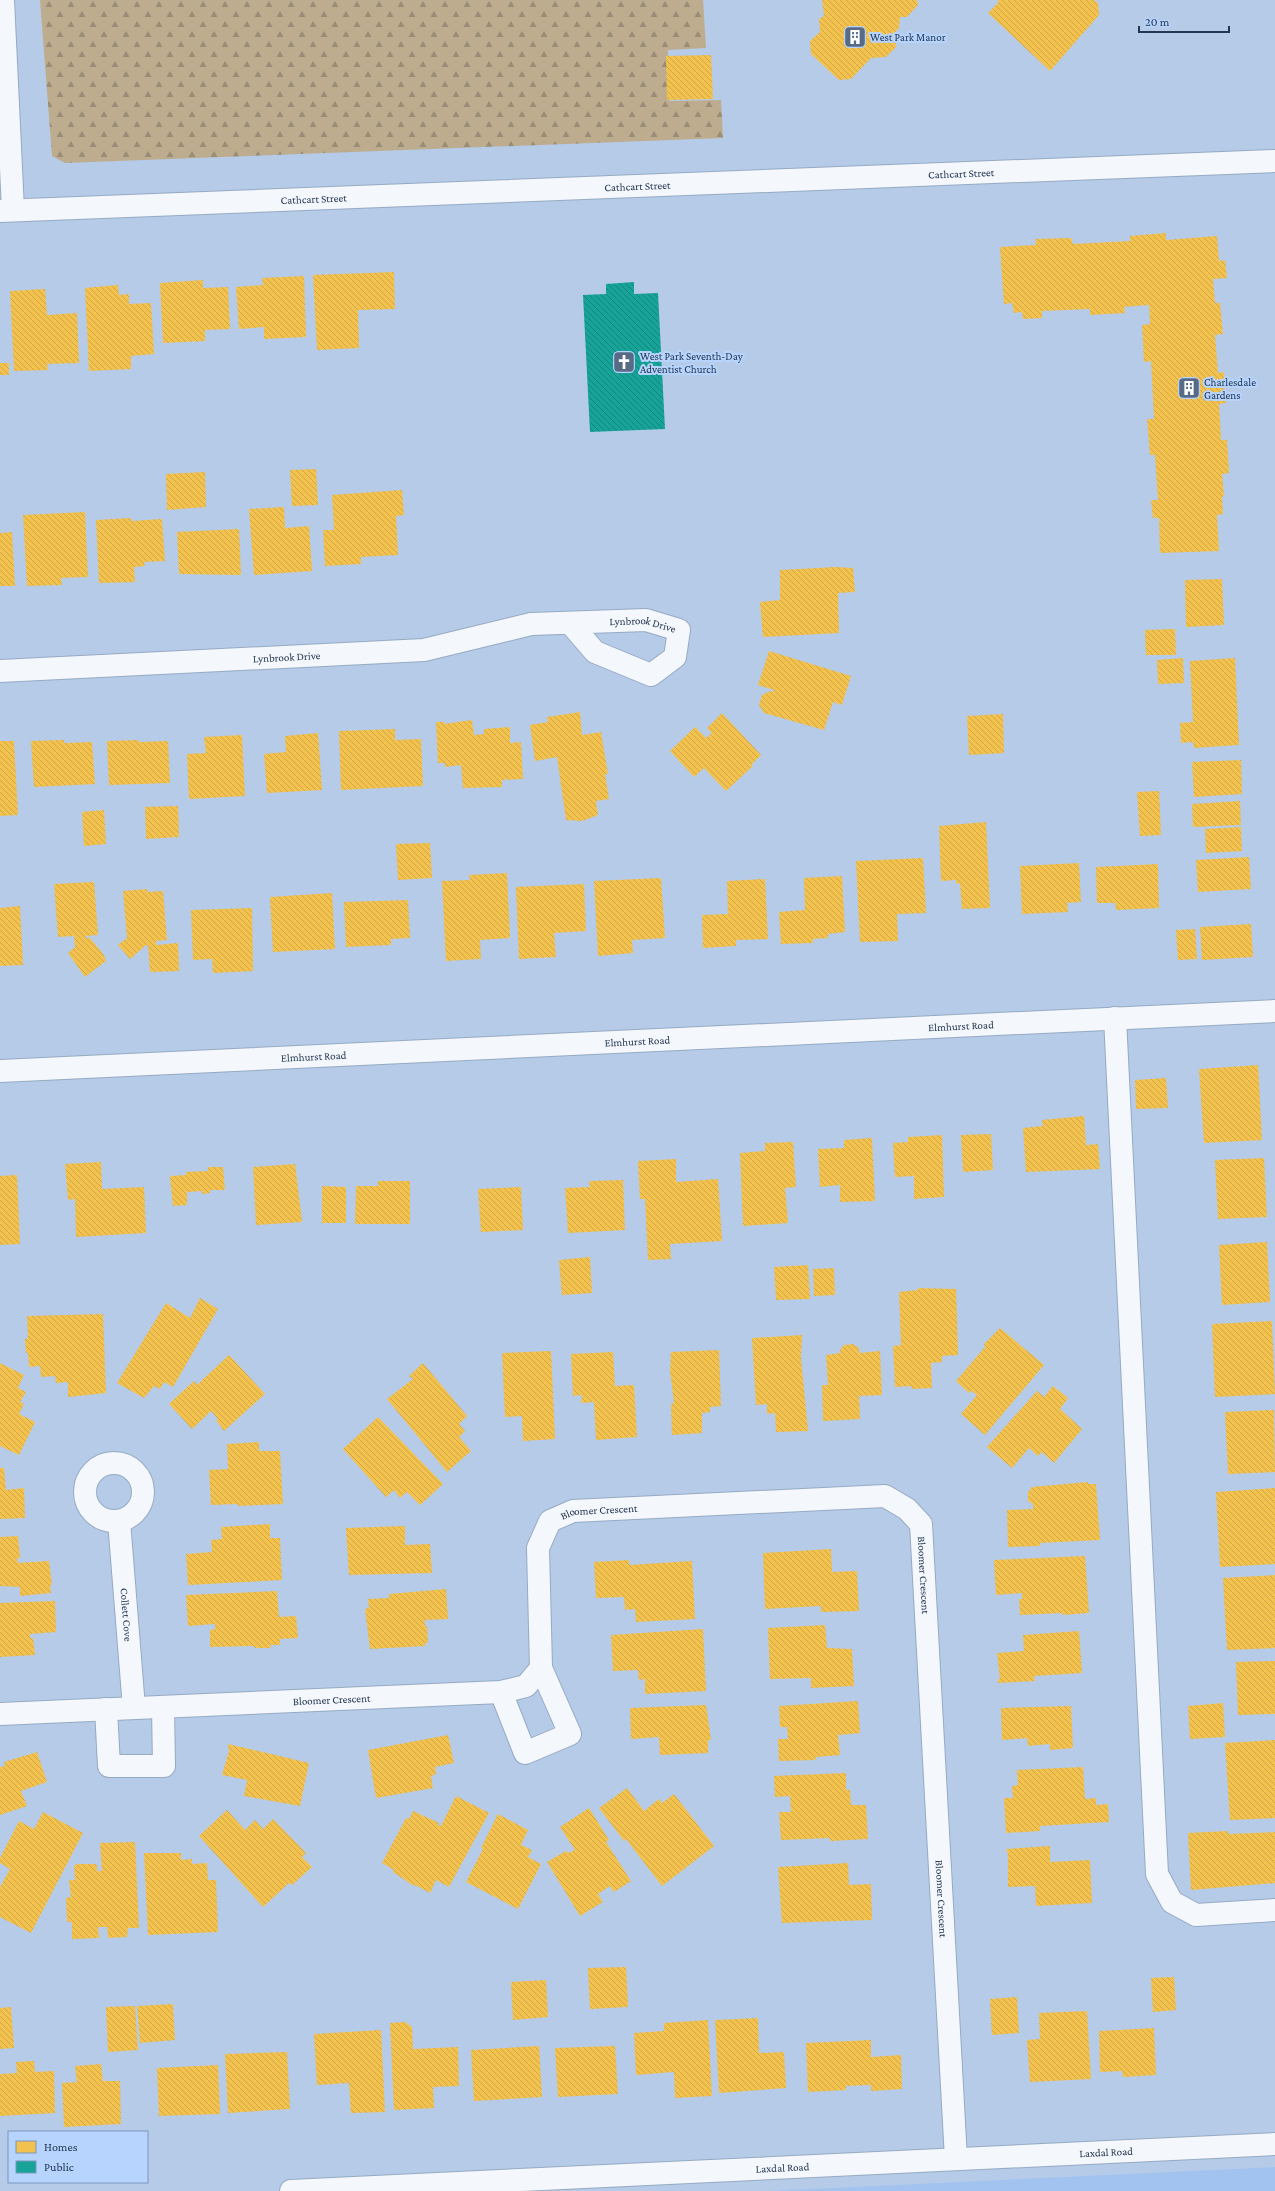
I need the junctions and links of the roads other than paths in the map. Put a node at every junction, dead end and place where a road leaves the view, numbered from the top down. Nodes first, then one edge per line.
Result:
1 (3, 0) edge
2 (1275, 161) edge
3 (6, 210) edge
4 (570, 623) dead end
5 (0, 671) edge
6 (1275, 1010) edge
7 (1114, 1018) junction
8 (0, 1071) edge
9 (119, 1521) dead end
10 (542, 1668) junction
11 (501, 1692) junction
12 (162, 1707) junction
13 (134, 1708) junction
14 (106, 1709) junction
15 (0, 1714) edge
16 (1275, 1910) edge
17 (1275, 2144) edge
18 (956, 2159) junction
19 (291, 2191) edge

1 - 3 street
2 - 3 street, Cathcart Street
4 - 5 street, Lynbrook Drive
6 - 7 street, Elmhurst Road
7 - 8 street, Elmhurst Road
7 - 16 street
9 - 13 street, Collett Cove
10 - 11 street, Bloomer Crescent
10 - 11 street, Bloomer Crescent
10 - 18 street, Bloomer Crescent
11 - 12 street, Bloomer Crescent
12 - 13 street, Bloomer Crescent
12 - 14 street
13 - 14 street, Bloomer Crescent
14 - 15 street, Bloomer Crescent
17 - 18 street, Laxdal Road
18 - 19 street, Laxdal Road

